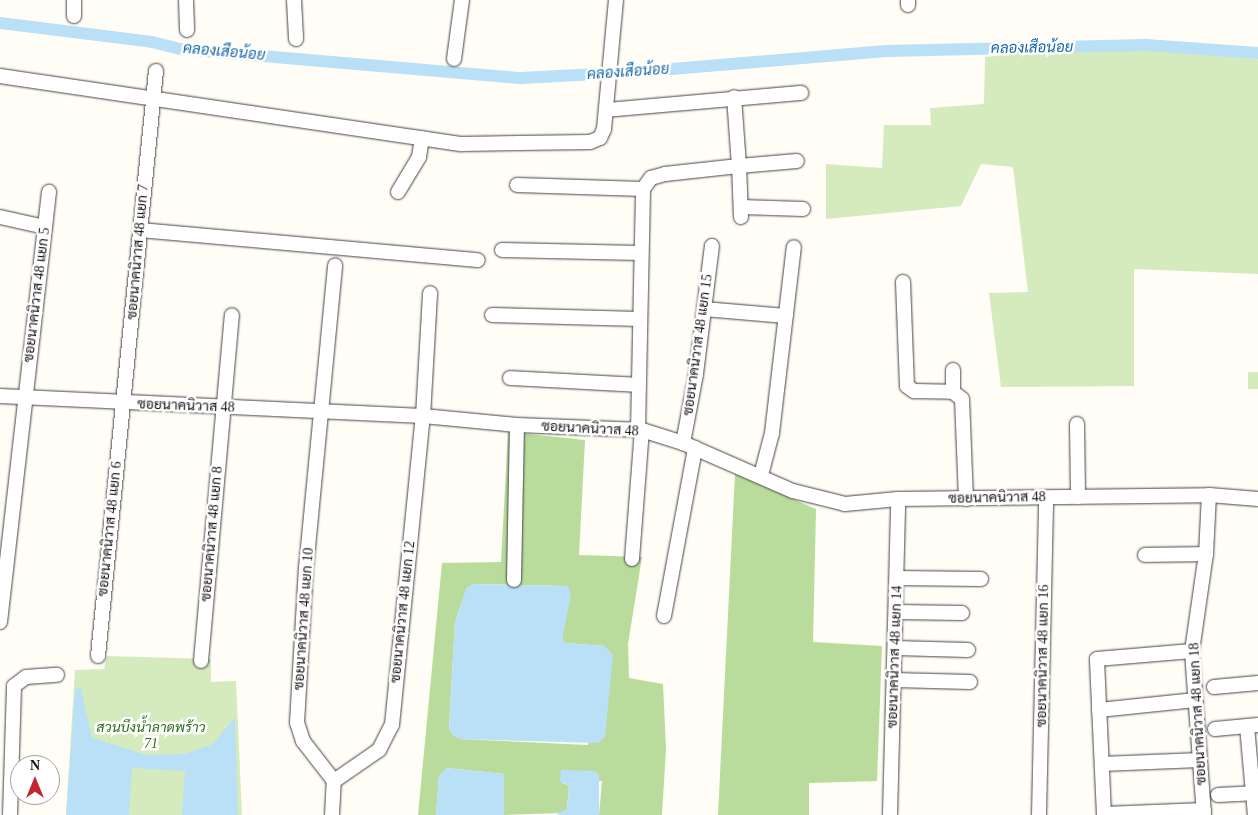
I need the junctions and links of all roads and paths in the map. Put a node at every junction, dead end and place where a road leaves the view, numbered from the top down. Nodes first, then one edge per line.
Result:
1 (74, 0) edge
2 (186, 0) edge
3 (294, 0) edge
4 (462, 0) edge
5 (616, 0) edge
6 (74, 16) dead end
7 (187, 30) dead end
8 (296, 38) dead end
9 (454, 59) dead end
10 (156, 71) dead end
11 (0, 76) edge
12 (801, 93) dead end
13 (734, 97) junction
14 (152, 100) junction
15 (606, 110) junction
16 (422, 138) junction
17 (797, 161) dead end
18 (740, 166) junction
19 (518, 185) dead end
20 (643, 189) junction
21 (49, 192) dead end
22 (398, 192) dead end
23 (803, 209) dead end
24 (0, 217) edge
25 (45, 227) junction
26 (140, 230) junction
27 (712, 246) dead end
28 (794, 247) dead end
29 (502, 250) dead end
30 (640, 253) junction
31 (478, 260) dead end
32 (335, 265) dead end
33 (903, 282) dead end
34 (430, 293) dead end
35 (704, 309) junction
36 (232, 315) dead end
37 (492, 315) dead end
38 (786, 316) junction
39 (639, 319) junction
40 (953, 370) dead end
41 (510, 378) dead end
42 (638, 385) junction
43 (953, 392) junction
44 (0, 396) edge
45 (24, 398) junction
46 (125, 404) junction
47 (225, 408) junction
48 (323, 412) junction
49 (423, 416) junction
50 (1077, 424) dead end
51 (517, 425) junction
52 (640, 430) junction
53 (689, 446) junction
54 (761, 475) junction
55 (1209, 495) junction
56 (1078, 497) junction
57 (1046, 498) junction
58 (898, 499) junction
59 (966, 499) junction
60 (1258, 499) edge
61 (1206, 554) junction
62 (1145, 555) dead end
63 (632, 559) dead end
64 (897, 578) junction
65 (514, 580) dead end
66 (981, 580) dead end
67 (896, 612) junction
68 (962, 613) dead end
69 (664, 616) dead end
70 (0, 622) edge
71 (895, 648) junction
72 (968, 650) dead end
73 (1192, 651) junction
74 (98, 656) dead end
75 (201, 661) dead end
76 (57, 675) dead end
77 (894, 680) junction
78 (970, 682) dead end
79 (1258, 684) edge
80 (1214, 687) dead end
81 (1195, 700) junction
82 (1099, 710) junction
83 (1252, 726) edge
84 (1214, 729) dead end
85 (1200, 760) junction
86 (1102, 764) junction
87 (334, 780) junction
88 (1256, 793) edge
89 (1218, 795) dead end
90 (1204, 813) edge
91 (10, 815) edge
92 (332, 815) edge
93 (890, 815) edge
94 (1039, 815) edge
95 (1104, 815) edge
96 (1255, 815) edge

1 - 6 street
2 - 7 street
3 - 8 street
4 - 9 street
5 - 15 street
10 - 14 street, ซอยนาคนิวาส 48 แยก 7
11 - 14 street
12 - 13 street
13 - 15 street
13 - 18 street
14 - 16 street
14 - 26 street, ซอยนาคนิวาส 48 แยก 7
15 - 16 street
16 - 22 street
17 - 18 street
18 - 20 street
18 - 23 street
19 - 20 street
20 - 30 street
21 - 25 street, ซอยนาคนิวาส 48 แยก 5
24 - 25 street
25 - 45 street, ซอยนาคนิวาส 48 แยก 5
26 - 31 street
26 - 46 street, ซอยนาคนิวาส 48 แยก 7
27 - 35 street, ซอยนาคนิวาส 48 แยก 15
28 - 38 street
29 - 30 street
30 - 39 street
32 - 48 street, ซอยนาคนิวาส 48 แยก 10
33 - 43 street
34 - 49 street, ซอยนาคนิวาส 48 แยก 12
35 - 38 street
35 - 53 street, ซอยนาคนิวาส 48 แยก 15
36 - 47 street, ซอยนาคนิวาส 48 แยก 8
37 - 39 street
38 - 54 street
39 - 42 street
40 - 43 street
41 - 42 street
42 - 52 street
43 - 59 street
44 - 45 street, ซอยนาคนิวาส 48
45 - 46 street, ซอยนาคนิวาส 48
45 - 70 street, ซอยนาคนิวาส 48 แยก 5
46 - 47 street, ซอยนาคนิวาส 48
46 - 74 street, ซอยนาคนิวาส 48 แยก 6
47 - 48 street, ซอยนาคนิวาส 48
47 - 75 street, ซอยนาคนิวาส 48 แยก 8
48 - 49 street, ซอยนาคนิวาส 48
48 - 87 street, ซอยนาคนิวาส 48 แยก 10
49 - 51 street, ซอยนาคนิวาส 48
49 - 87 street, ซอยนาคนิวาส 48 แยก 12
50 - 56 street
51 - 52 street, ซอยนาคนิวาส 48
51 - 65 street
52 - 53 street, ซอยนาคนิวาส 48
52 - 63 street
53 - 54 street, ซอยนาคนิวาส 48
53 - 69 street, ซอยนาคนิวาส 48 แยก 15
54 - 58 street, ซอยนาคนิวาส 48
55 - 56 street, ซอยนาคนิวาส 48
55 - 60 street, ซอยนาคนิวาส 48
55 - 61 street, ซอยนาคนิวาส 48 แยก 18
56 - 57 street, ซอยนาคนิวาส 48
57 - 59 street, ซอยนาคนิวาส 48
57 - 94 street, ซอยนาคนิวาส 48 แยก 16
58 - 59 street, ซอยนาคนิวาส 48
58 - 64 street, ซอยนาคนิวาส 48 แยก 14
61 - 62 street
61 - 73 street, ซอยนาคนิวาส 48 แยก 18
64 - 66 street
64 - 67 street, ซอยนาคนิวาส 48 แยก 14
67 - 68 street
67 - 71 street, ซอยนาคนิวาส 48 แยก 14
71 - 72 street
71 - 77 street, ซอยนาคนิวาส 48 แยก 14
73 - 81 street, ซอยนาคนิวาส 48 แยก 18
73 - 82 street
76 - 91 street
77 - 78 street
77 - 93 street, ซอยนาคนิวาส 48 แยก 14
79 - 80 street
81 - 82 street
81 - 85 street, ซอยนาคนิวาส 48 แยก 18
82 - 86 street
83 - 84 street
83 - 88 street
85 - 86 street
85 - 90 street, ซอยนาคนิวาส 48 แยก 18
86 - 95 street
87 - 92 street
88 - 89 street
88 - 96 street
90 - 95 street

